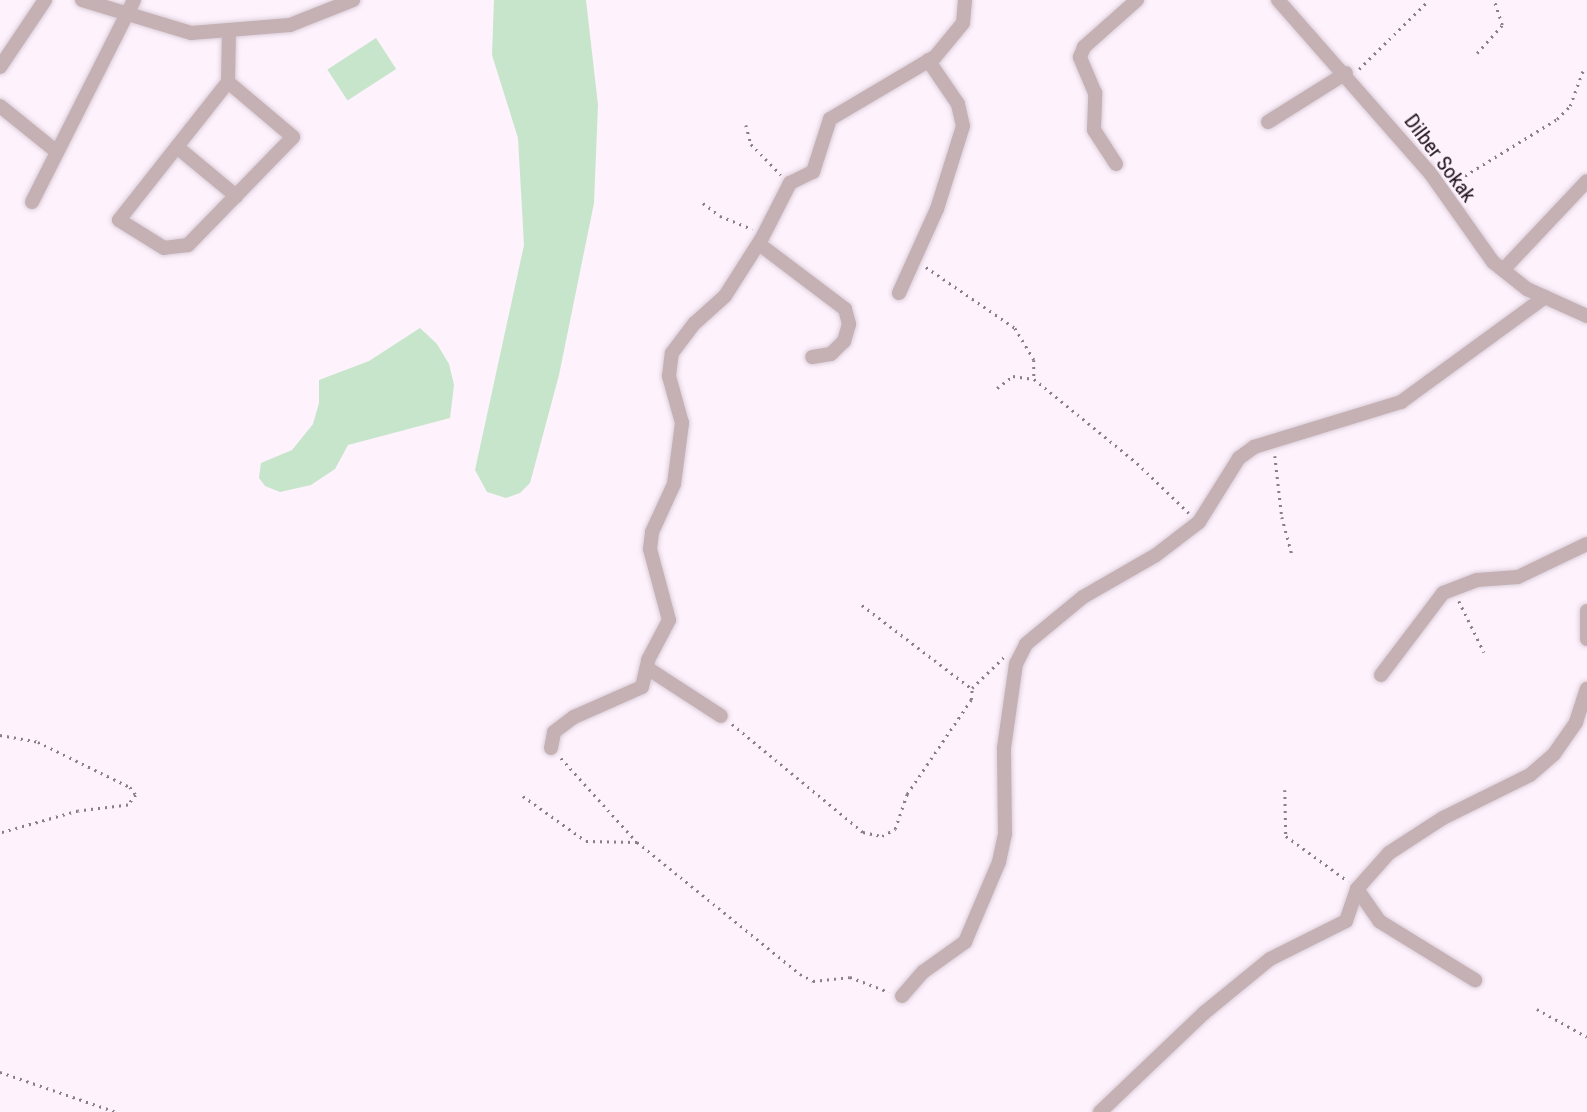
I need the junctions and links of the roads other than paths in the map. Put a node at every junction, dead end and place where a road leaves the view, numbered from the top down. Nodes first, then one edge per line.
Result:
1 (44, 0) edge
2 (82, 0) edge
3 (134, 0) edge
4 (353, 0) edge
5 (965, 0) edge
6 (1137, 0) edge
7 (1278, 0) edge
8 (127, 15) junction
9 (229, 30) junction
10 (928, 60) junction
11 (0, 66) edge
12 (1348, 75) junction
13 (228, 82) junction
14 (0, 106) edge
15 (1268, 122) dead end
16 (177, 147) junction
17 (57, 152) junction
18 (1116, 164) dead end
19 (1587, 181) edge
20 (236, 196) junction
21 (32, 202) dead end
22 (761, 241) junction
23 (1503, 270) junction
24 (899, 293) dead end
25 (1545, 297) junction
26 (1587, 316) edge
27 (813, 357) dead end
28 (1587, 544) edge
29 (1587, 611) edge
30 (1587, 639) edge
31 (647, 668) junction
32 (1381, 675) dead end
33 (1587, 689) edge
34 (721, 716) road end
35 (551, 748) road end
36 (1357, 889) junction
37 (1475, 980) dead end
38 (902, 996) road end
39 (1100, 1112) edge

1 - 11 street
2 - 8 street
3 - 8 street
4 - 9 street
5 - 10 street
6 - 18 street
7 - 12 street, Dilber Sokak
8 - 9 street
8 - 17 street
9 - 13 street
10 - 22 street
10 - 24 street
12 - 15 street
12 - 23 street, Dilber Sokak
13 - 16 street
13 - 20 street
14 - 17 street
16 - 20 street
16 - 20 street
17 - 21 street
19 - 23 street
22 - 27 street
22 - 31 street
23 - 25 street, Dilber Sokak
25 - 26 street, Dilber Sokak
25 - 38 street
28 - 32 street
29 - 30 street
31 - 34 street
31 - 35 street
33 - 36 street
36 - 37 street
36 - 39 street

